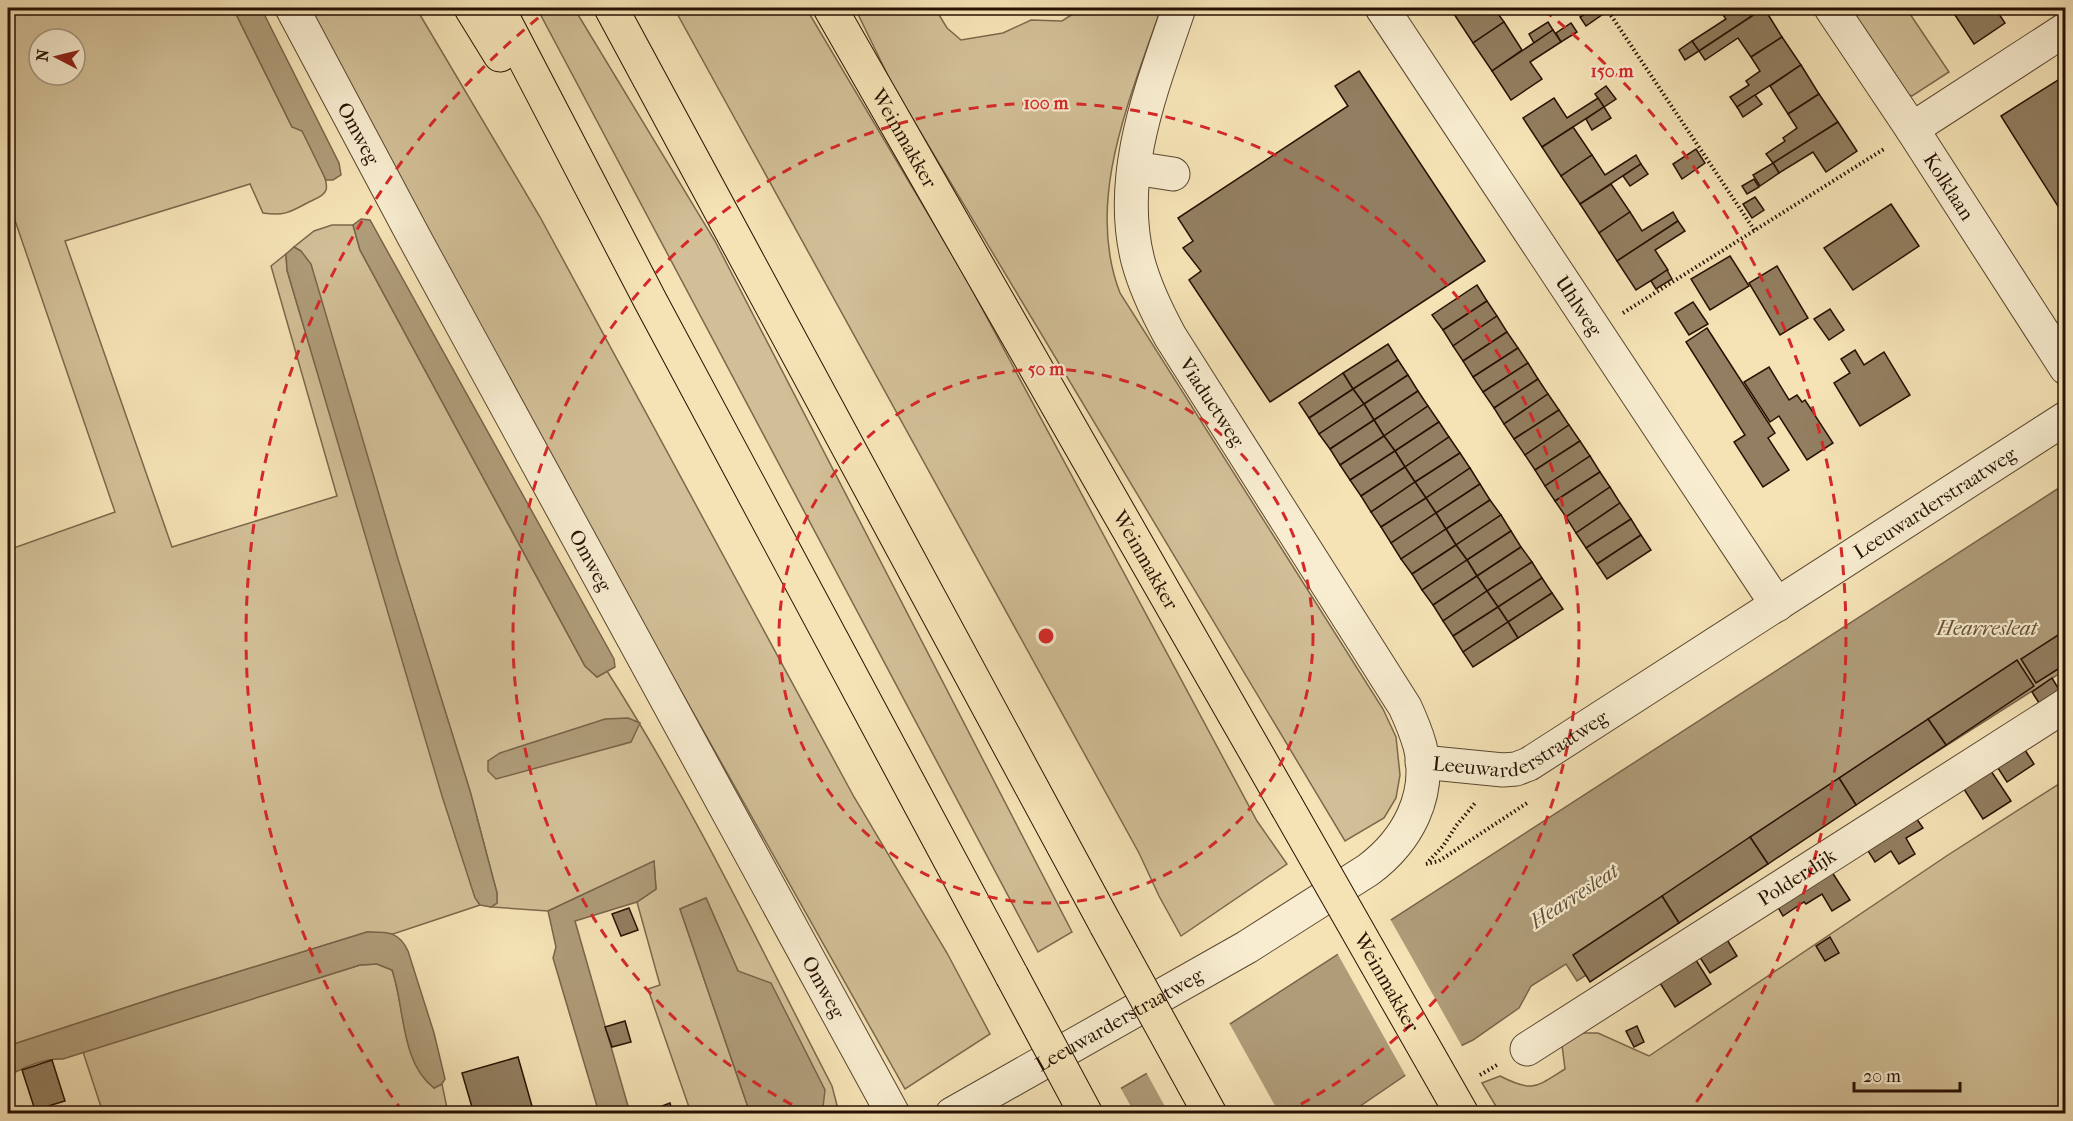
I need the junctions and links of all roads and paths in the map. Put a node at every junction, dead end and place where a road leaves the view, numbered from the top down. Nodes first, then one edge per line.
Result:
1 (292, 8) edge
2 (471, 8) edge
3 (498, 8) edge
4 (611, 8) edge
5 (830, 8) edge
6 (1179, 8) edge
7 (1382, 8) edge
8 (1606, 8) edge
9 (1831, 8) edge
10 (2066, 29) edge
11 (1899, 138) junction
12 (1134, 168) junction
13 (1173, 174) dead end
14 (1755, 231) junction
15 (651, 302) junction
16 (1619, 315) dead end
17 (2066, 368) edge
18 (2066, 418) edge
19 (1777, 605) junction
20 (2066, 705) edge
21 (1422, 762) junction
22 (1439, 861) dead end
23 (1426, 864) dead end
24 (1527, 1049) dead end
25 (893, 1113) edge
26 (952, 1113) edge
27 (1086, 1113) edge
28 (1210, 1113) edge
29 (1462, 1113) edge

1 - 25 street, Omweg
2 - 15 main road
3 - 15 main road
4 - 28 main road, bridge
5 - 29 main road, Weinmakker, bridge
6 - 12 street, Viaductweg
7 - 19 street, Uhlweg
8 - 14 path
9 - 11 street, Kolklaan
10 - 11 street
11 - 14 path
11 - 17 street, Kolklaan
12 - 13 street
12 - 21 street, Viaductweg
14 - 16 path
15 - 27 main road, bridge
18 - 19 street, Leeuwarderstraatweg
19 - 21 street, Leeuwarderstraatweg
20 - 24 street, Polderdijk
21 - 26 street, Leeuwarderstraatweg
22 - 23 path

